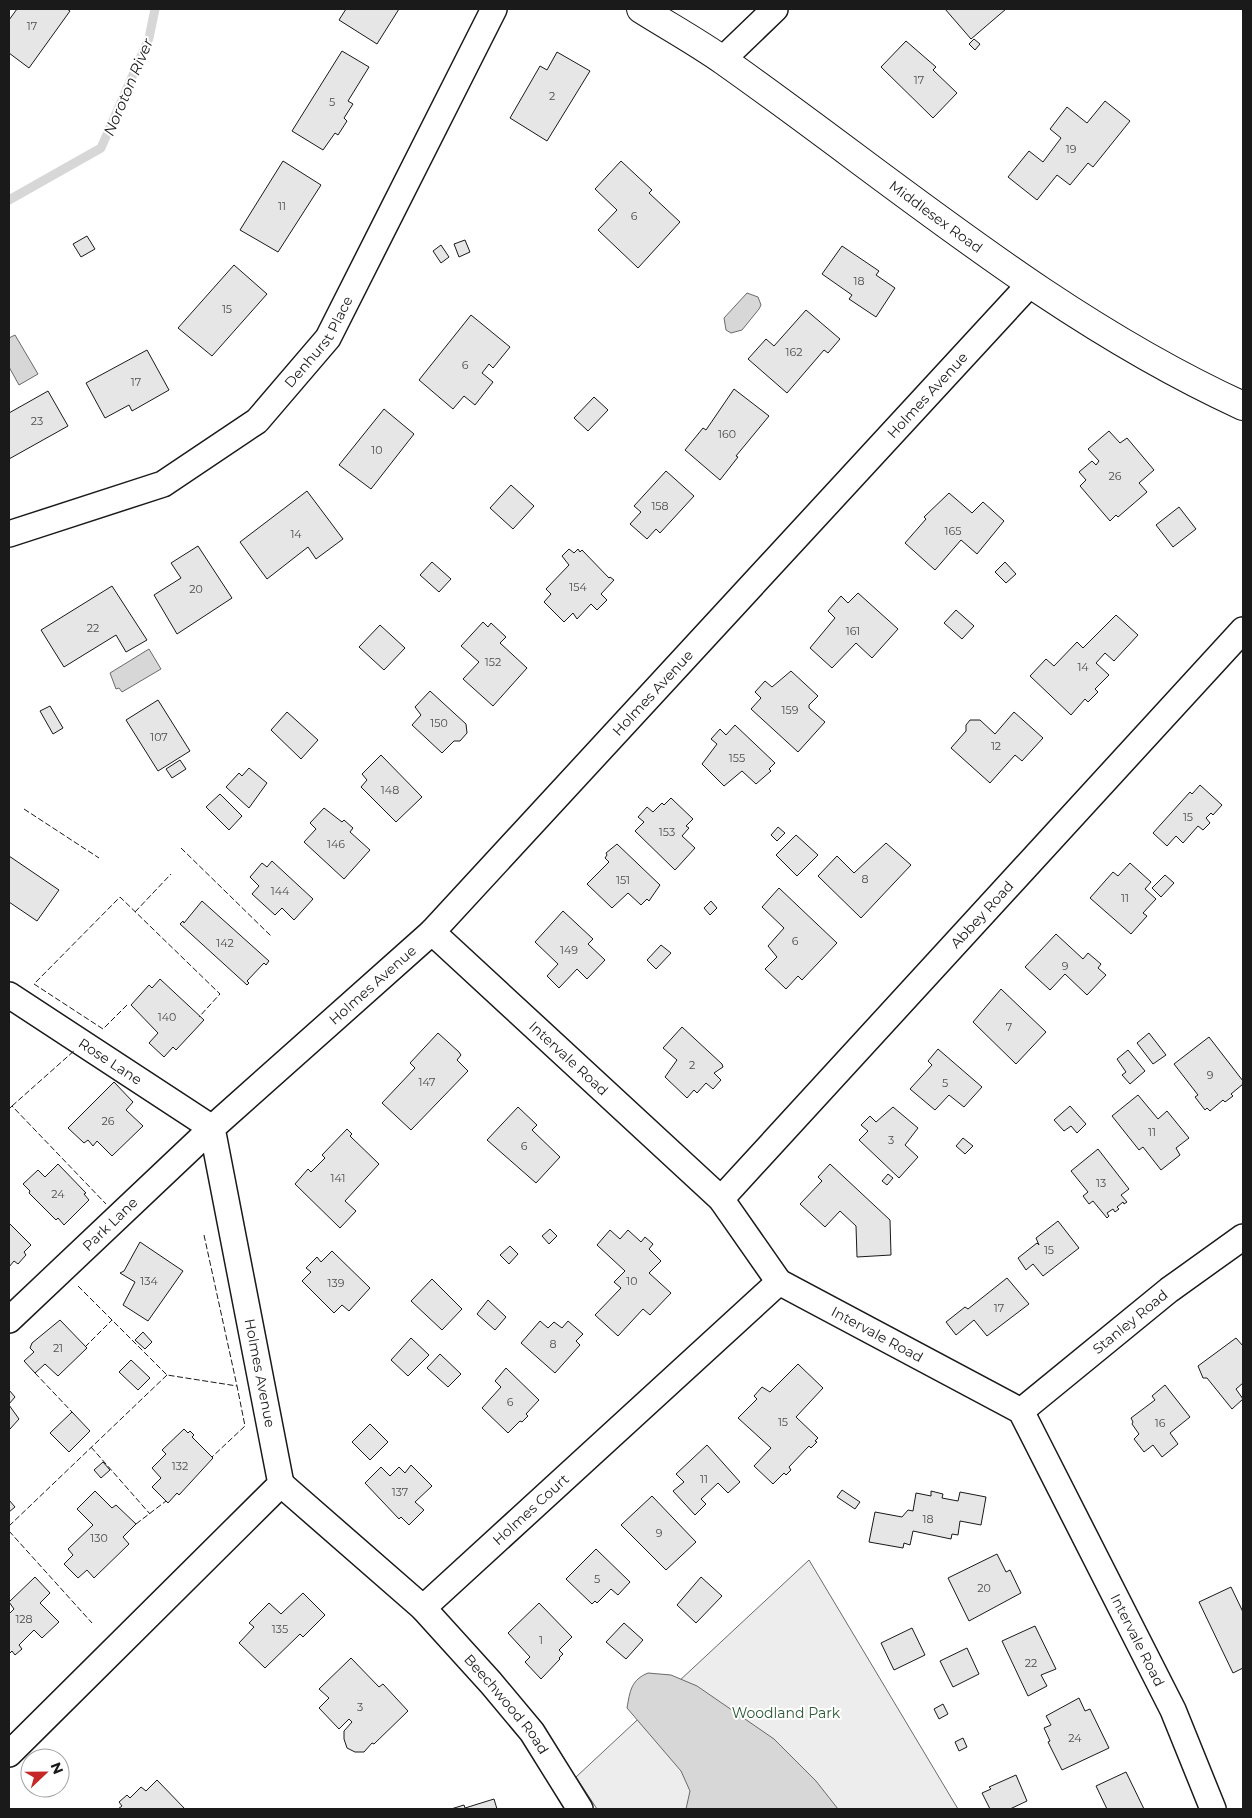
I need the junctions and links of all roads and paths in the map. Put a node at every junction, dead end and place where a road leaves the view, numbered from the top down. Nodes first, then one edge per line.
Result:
1 (494, 9) edge
2 (641, 9) edge
3 (775, 9) edge
4 (722, 60) junction
5 (1030, 284) junction
6 (1243, 406) edge
7 (9, 534) edge
8 (1243, 630) edge
9 (432, 932) junction
10 (9, 995) edge
11 (212, 1128) junction
12 (721, 1199) junction
13 (1243, 1237) edge
14 (779, 1282) junction
15 (9, 1320) edge
16 (1021, 1411) junction
17 (281, 1484) junction
18 (423, 1608) junction
19 (9, 1754) edge
20 (580, 1809) edge
21 (1214, 1809) edge

1 - 7 street, Denhurst Place
2 - 4 main road, Middlesex Road
3 - 4 street
4 - 5 main road, Middlesex Road
5 - 6 main road, Middlesex Road
5 - 9 street, Holmes Avenue
8 - 12 street, Abbey Road
9 - 11 street, Holmes Avenue
9 - 12 street, Intervale Road
10 - 11 street, Rose Lane
11 - 15 street, Park Lane
11 - 17 street, Holmes Avenue
12 - 14 street, Intervale Road
13 - 16 street, Stanley Road
14 - 16 street, Intervale Road
14 - 18 street, Holmes Court
16 - 21 street, Intervale Road
17 - 18 street
17 - 19 street
18 - 20 street, Beechwood Road

